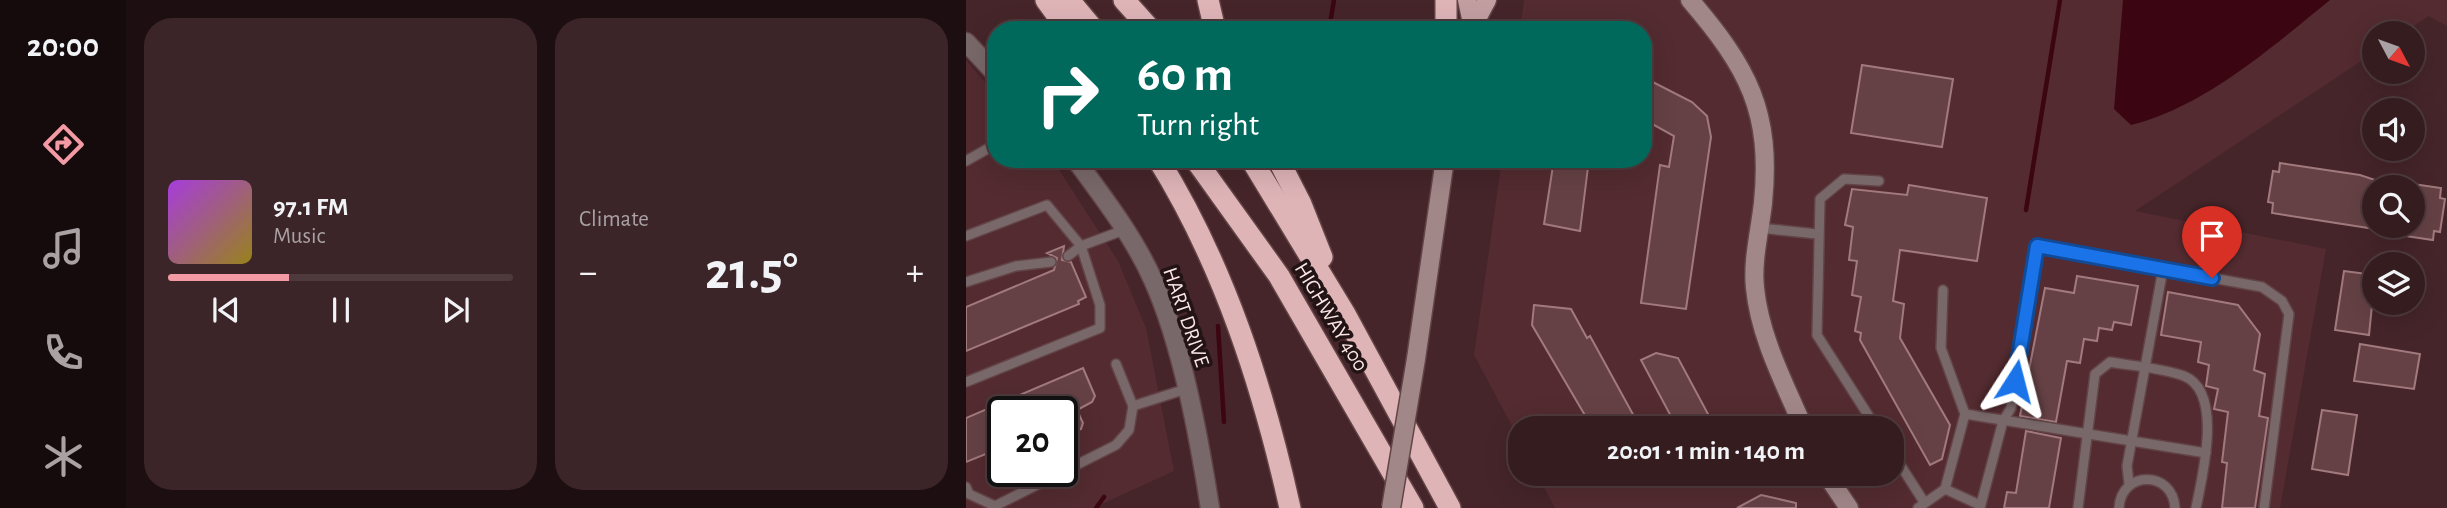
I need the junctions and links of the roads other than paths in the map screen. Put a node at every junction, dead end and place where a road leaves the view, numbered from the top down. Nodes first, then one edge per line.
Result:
1 (1046, 0) edge
2 (1069, 0) edge
3 (1124, 0) edge
4 (1208, 0) edge
5 (1446, 0) edge
6 (1467, 0) edge
7 (1487, 0) edge
8 (1690, 0) edge
9 (1061, 21) edge
10 (1086, 21) edge
11 (1143, 21) edge
12 (1213, 21) edge
13 (1446, 21) edge
14 (1470, 21) edge
15 (1474, 21) edge
16 (966, 42) edge
17 (987, 64) edge
18 (987, 149) edge
19 (966, 161) edge
20 (1081, 168) edge
21 (1163, 168) edge
22 (1201, 168) edge
23 (1256, 168) edge
24 (1283, 168) edge
25 (1445, 168) edge
26 (1879, 181) dead end
27 (1760, 228) junction
28 (1124, 230) junction
29 (1817, 234) junction
30 (966, 236) edge
31 (1082, 246) junction
32 (1068, 256) dead end
33 (1051, 262) dead end
34 (2163, 269) junction
35 (966, 282) edge
36 (1943, 290) dead end
37 (1345, 314) junction
38 (1116, 364) dead end
39 (2145, 369) junction
40 (966, 382) edge
41 (1186, 389) junction
42 (1133, 406) junction
43 (1965, 414) junction
44 (1798, 416) edge
45 (1869, 416) edge
46 (2003, 421) junction
47 (2086, 434) junction
48 (2132, 442) junction
49 (2206, 453) junction
50 (1904, 474) edge
51 (2129, 484) junction
52 (1834, 486) edge
53 (1945, 489) junction
54 (967, 492) edge
55 (1921, 505) edge
56 (1980, 507) edge
57 (1210, 508) edge
58 (1290, 508) edge
59 (1391, 508) edge
60 (1413, 508) edge
61 (1450, 508) edge
62 (1849, 508) edge
63 (2078, 508) edge
64 (2119, 508) edge
65 (2175, 508) edge
66 (2196, 508) edge
67 (2264, 508) edge

1 - 9 highway
2 - 10 highway
3 - 11 highway
4 - 12 highway
5 - 13 highway
6 - 14 main road
7 - 15 main road
8 - 27 street
16 - 17 street
18 - 19 lane
20 - 28 street, HART DRIVE
21 - 58 highway
22 - 60 highway, HIGHWAY 400
23 - 37 highway, HIGHWAY 400
24 - 37 highway
25 - 59 street, bridge
26 - 29 lane
27 - 29 lane
27 - 44 street
28 - 31 lane
28 - 41 street, HART DRIVE
29 - 45 lane
30 - 31 lane
31 - 32 lane
31 - 40 lane
33 - 35 lane
34 - 39 lane
34 - 46 lane
34 - 67 lane
36 - 43 lane
37 - 61 highway, HIGHWAY 400
38 - 42 lane
39 - 47 lane
39 - 48 lane
39 - 49 lane
41 - 42 lane
41 - 57 street, HART DRIVE
42 - 54 lane
43 - 46 lane
43 - 53 lane
46 - 47 lane
46 - 56 lane
47 - 48 lane
47 - 63 lane
48 - 49 lane
48 - 51 lane
49 - 66 lane
50 - 55 lane
51 - 64 lane
51 - 65 lane
52 - 62 street
53 - 55 lane
53 - 56 lane

